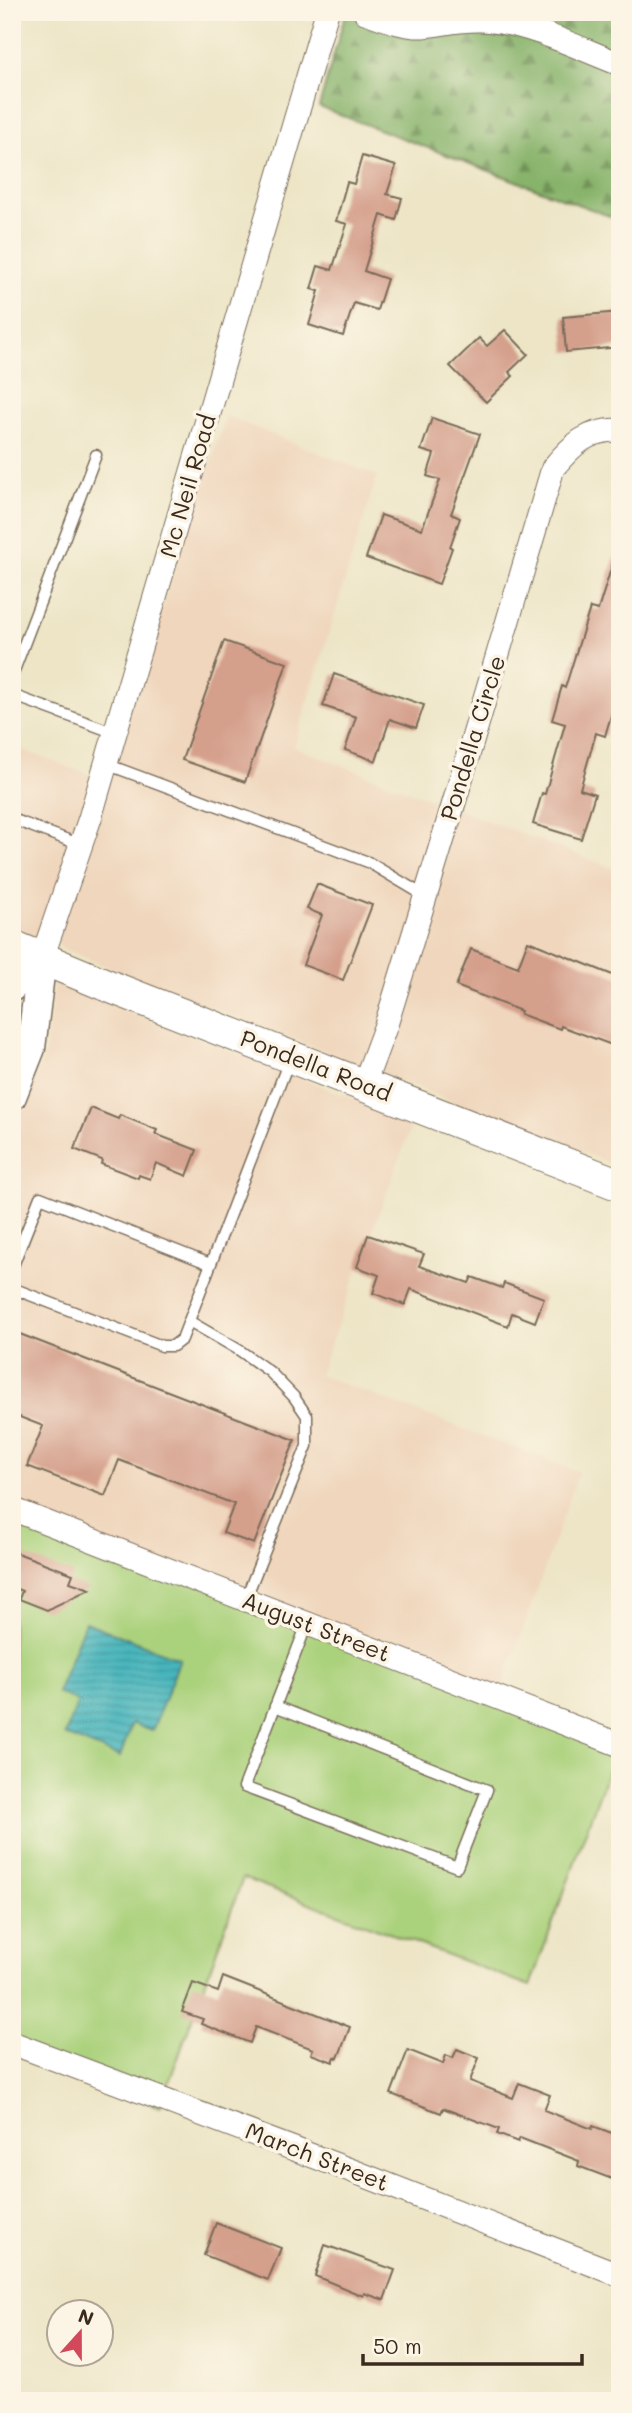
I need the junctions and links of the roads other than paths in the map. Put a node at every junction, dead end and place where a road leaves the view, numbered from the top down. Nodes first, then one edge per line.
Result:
1 (327, 12) edge
2 (365, 12) edge
3 (620, 64) edge
4 (620, 430) edge
5 (96, 455) dead end
6 (12, 676) edge
7 (12, 695) edge
8 (115, 733) junction
9 (106, 764) junction
10 (12, 819) edge
11 (81, 845) junction
12 (425, 896) junction
13 (12, 946) edge
14 (42, 958) junction
15 (12, 987) edge
16 (290, 1056) junction
17 (364, 1084) junction
18 (12, 1096) edge
19 (620, 1185) edge
20 (210, 1264) junction
21 (12, 1268) edge
22 (12, 1288) edge
23 (189, 1321) junction
24 (12, 1509) edge
25 (245, 1600) junction
26 (307, 1624) junction
27 (275, 1706) junction
28 (620, 1745) edge
29 (12, 2043) edge
30 (620, 2275) edge

1 - 8 street, Mc Neil Road
2 - 3 street
4 - 12 street, Pondella Circle
5 - 6 lane
7 - 8 lane
8 - 9 street, Mc Neil Road
9 - 11 street, Mc Neil Road
9 - 12 lane
10 - 11 lane
11 - 14 street, Mc Neil Road
12 - 17 street, Pondella Circle
13 - 14 main road, Pondella Road
14 - 15 street
14 - 16 main road, Pondella Road
14 - 18 street
16 - 17 main road, Pondella Road
16 - 20 lane
17 - 19 main road, Pondella Road
20 - 21 lane
20 - 23 lane
22 - 23 lane
23 - 25 lane
24 - 25 street, August Street
25 - 26 street, August Street
26 - 27 lane
26 - 28 street, August Street
27 - 27 lane
29 - 30 street, March Street

